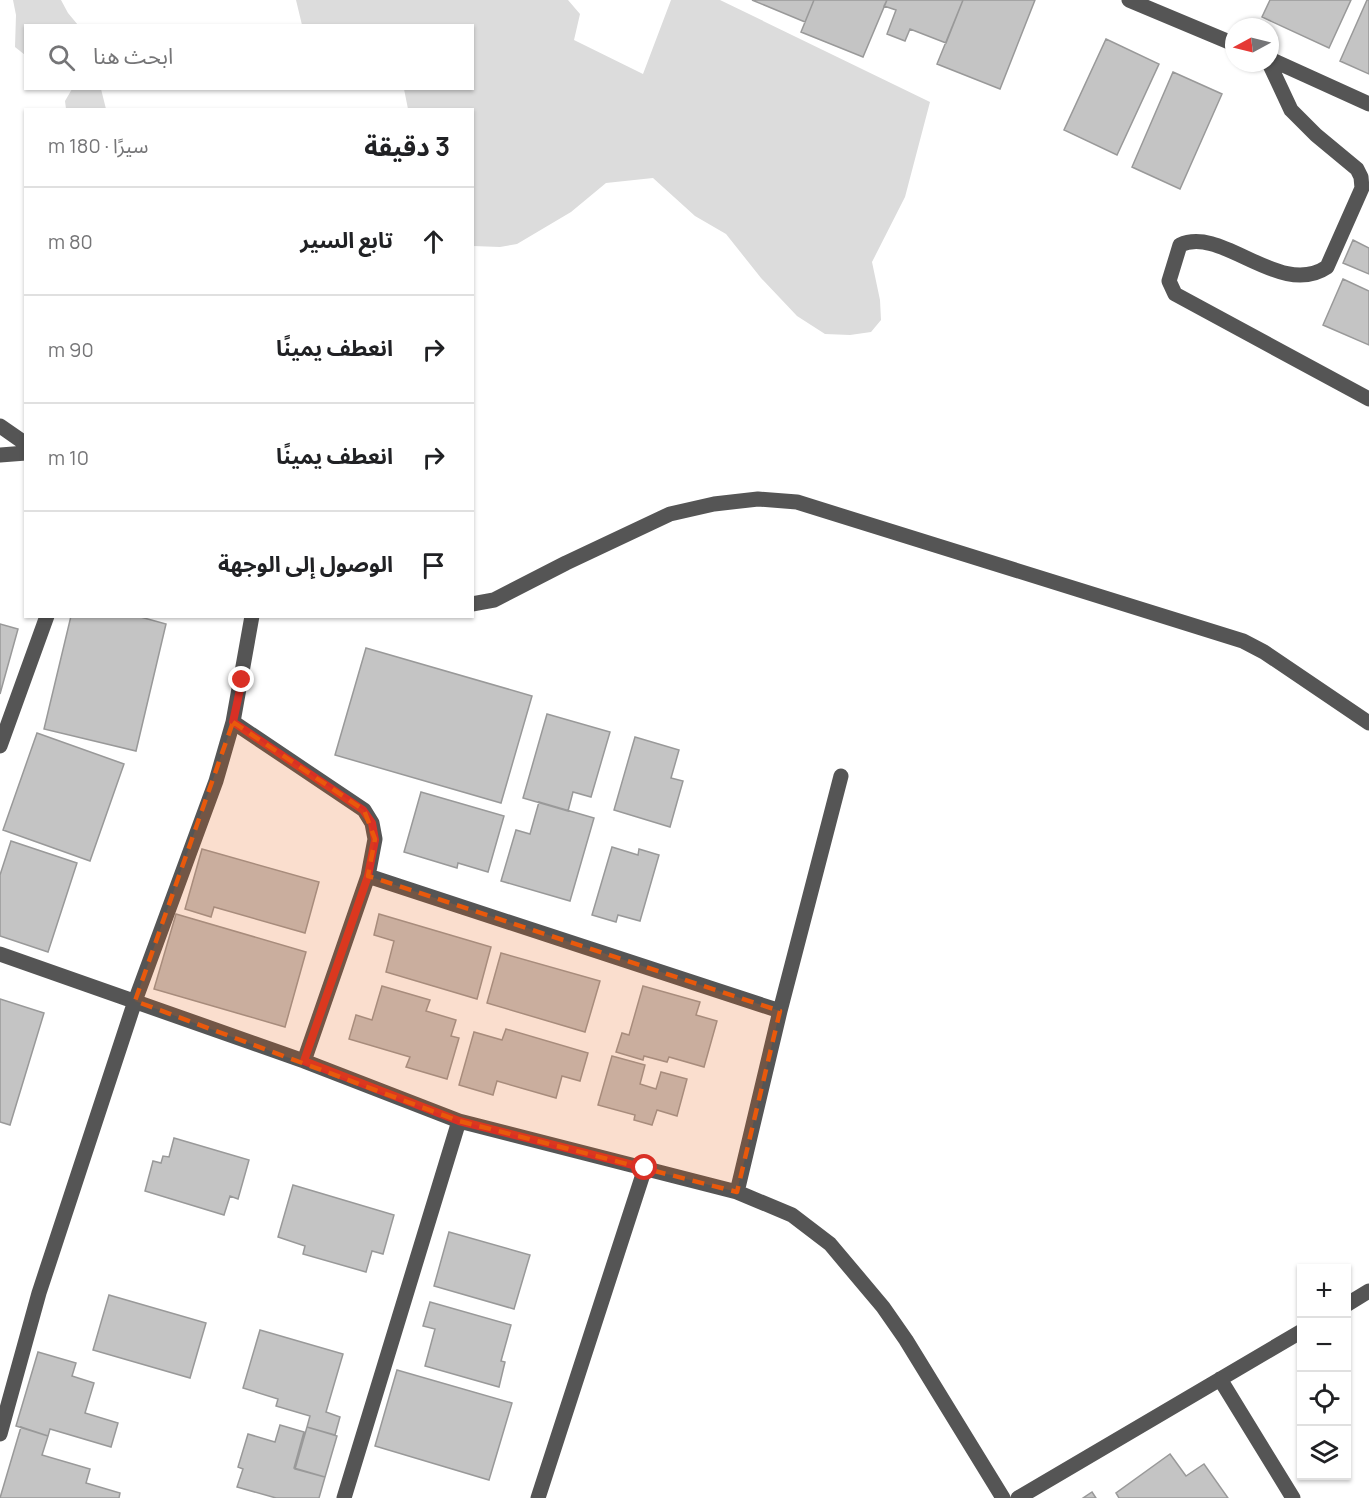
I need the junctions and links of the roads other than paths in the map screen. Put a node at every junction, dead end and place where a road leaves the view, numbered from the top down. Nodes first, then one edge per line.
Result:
1 (1130, 0) edge
2 (1225, 40) edge
3 (1279, 65) edge
4 (1275, 72) edge
5 (1369, 104) edge
6 (1369, 399) edge
7 (0, 426) edge
8 (24, 443) edge
9 (24, 453) edge
10 (0, 455) edge
11 (474, 604) edge
12 (45, 618) edge
13 (252, 618) edge
14 (233, 722) junction
15 (1369, 723) edge
16 (0, 746) edge
17 (841, 776) dead end
18 (368, 876) junction
19 (0, 954) edge
20 (135, 1001) junction
21 (780, 1011) junction
22 (304, 1061) junction
23 (459, 1121) junction
24 (645, 1168) junction
25 (737, 1192) junction
26 (1369, 1292) edge
27 (1351, 1303) edge
28 (1297, 1334) edge
29 (1220, 1379) junction
30 (0, 1434) edge
31 (344, 1498) edge
32 (538, 1498) edge
33 (1003, 1498) edge
34 (1018, 1498) edge
35 (1293, 1498) edge

1 - 2 street
3 - 5 street
4 - 6 street
7 - 8 street
9 - 10 street
11 - 15 street
12 - 16 street
13 - 14 street
14 - 18 street
14 - 20 street
17 - 21 street
18 - 21 street
18 - 22 street
19 - 20 street
20 - 22 street
20 - 30 street
21 - 25 street
22 - 23 street
23 - 24 street
23 - 31 street
24 - 25 street
24 - 32 street
25 - 33 street
26 - 27 street
28 - 29 street
29 - 34 street
29 - 35 street

